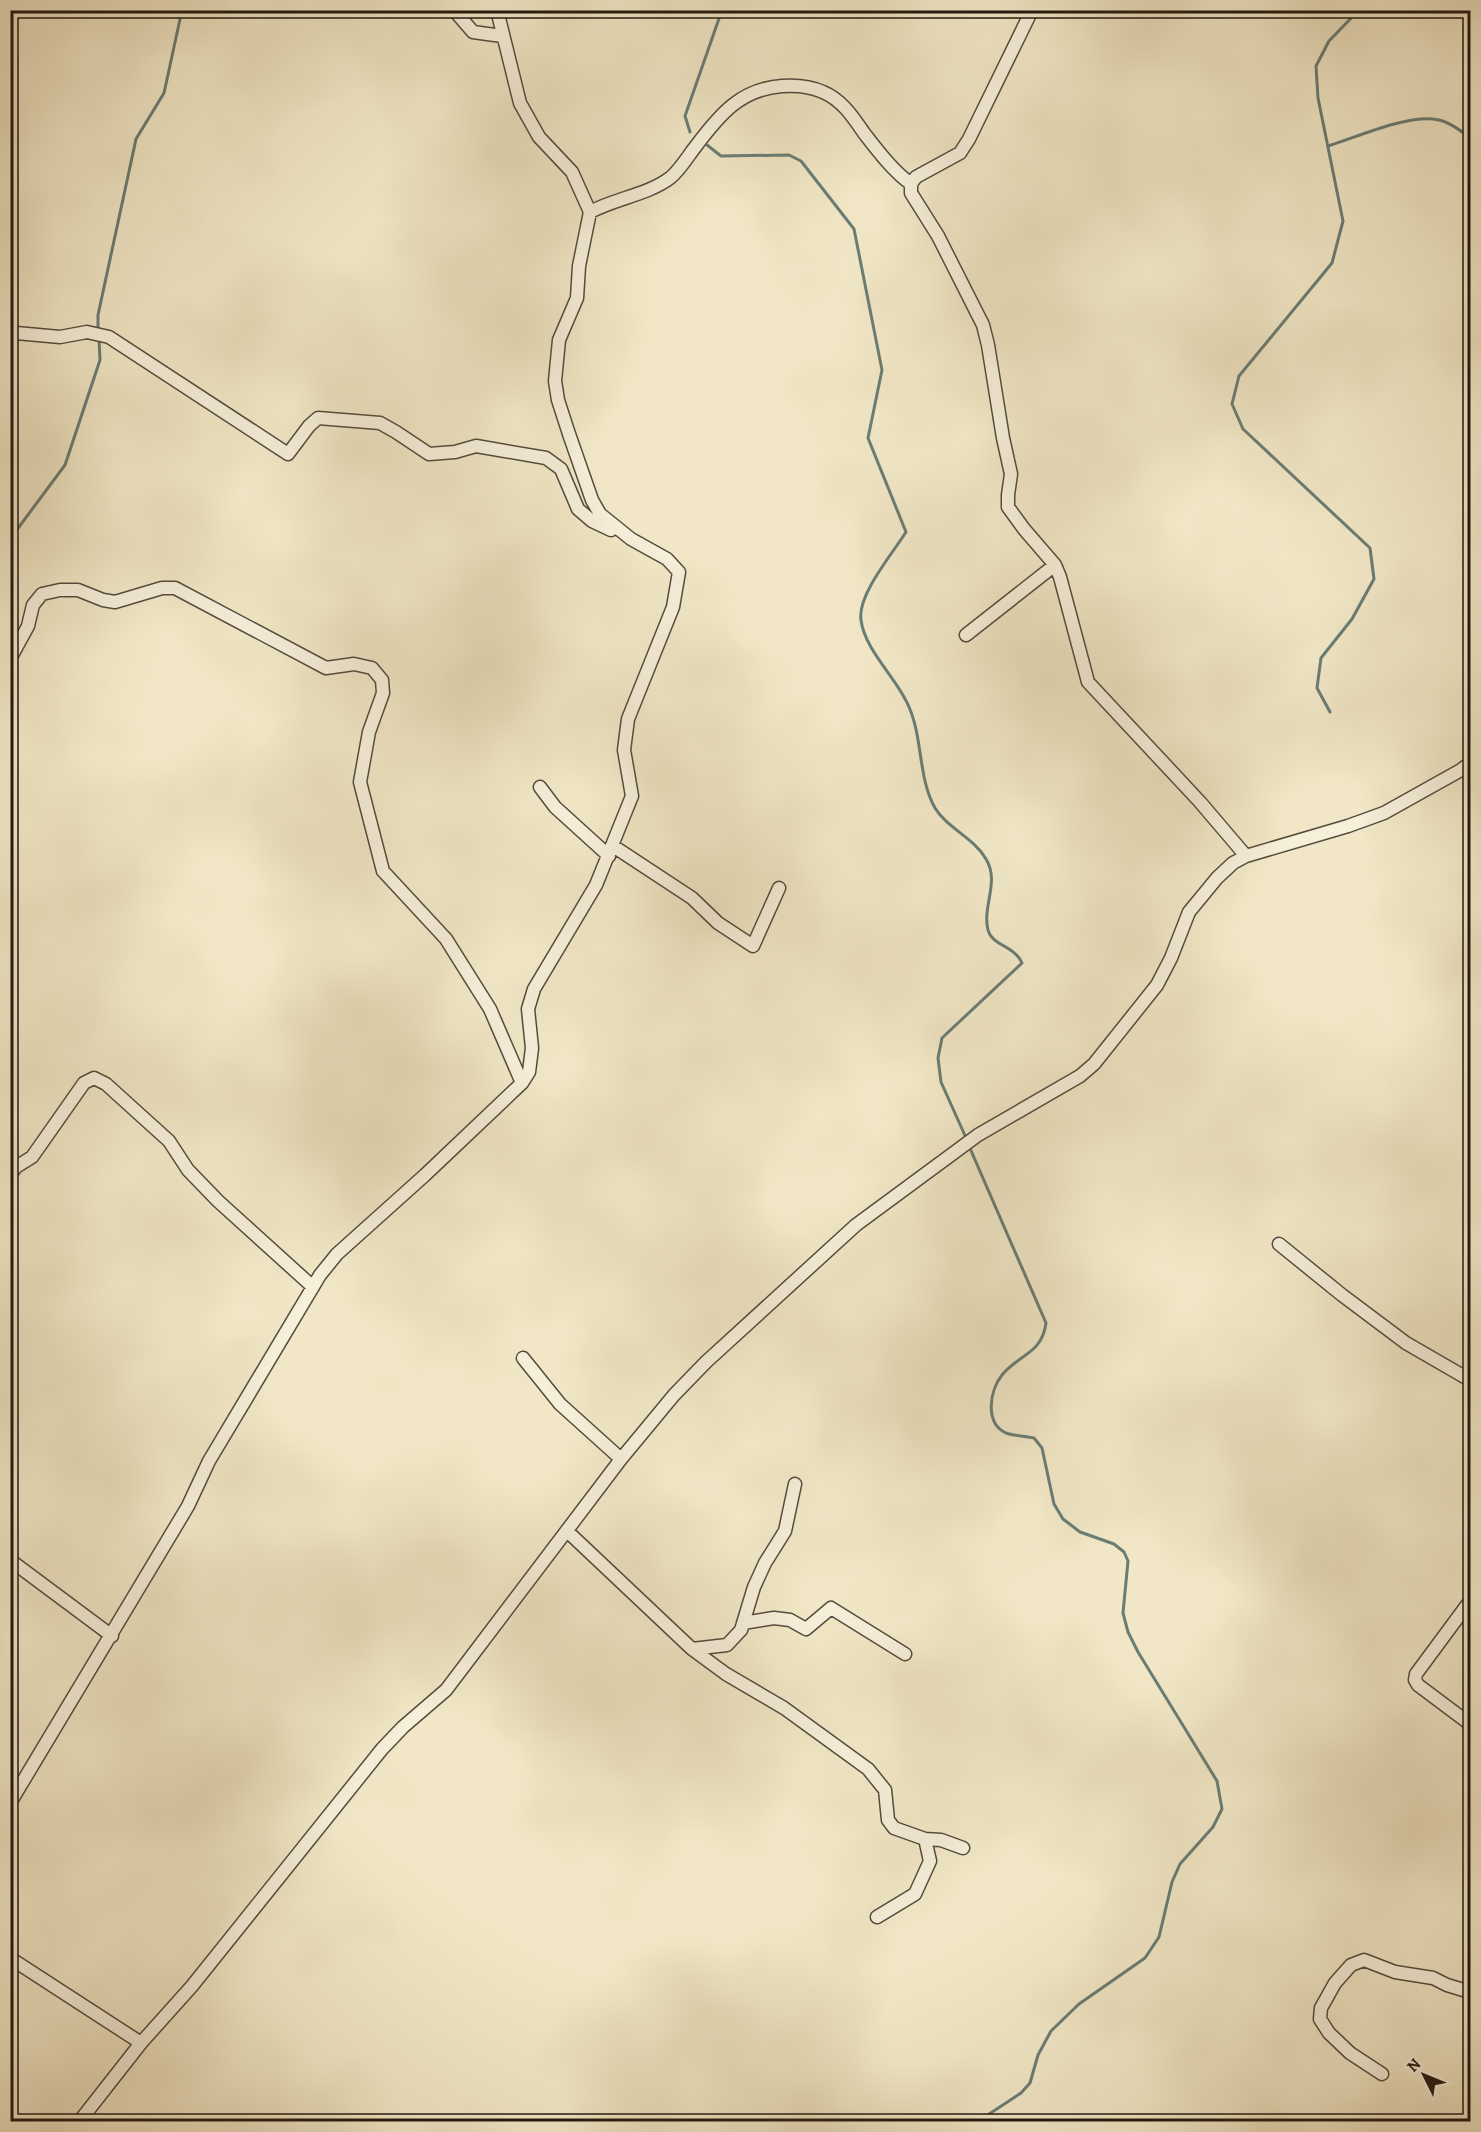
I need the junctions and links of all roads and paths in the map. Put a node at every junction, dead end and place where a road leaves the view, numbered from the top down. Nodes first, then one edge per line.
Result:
1 (454, 10) edge
2 (496, 10) edge
3 (1032, 10) edge
4 (502, 36) junction
5 (911, 184) junction
6 (590, 212) junction
7 (10, 329) edge
8 (631, 539) junction
9 (1055, 565) junction
10 (966, 635) dead end
11 (10, 659) edge
12 (1470, 763) edge
13 (540, 787) dead end
14 (611, 851) junction
15 (1246, 856) junction
16 (779, 888) dead end
17 (522, 1083) junction
18 (10, 1175) edge
19 (1279, 1244) dead end
20 (313, 1287) junction
21 (523, 1358) dead end
22 (1470, 1380) edge
23 (621, 1460) junction
24 (795, 1484) dead end
25 (567, 1531) junction
26 (10, 1560) edge
27 (1470, 1601) edge
28 (743, 1623) junction
29 (112, 1636) junction
30 (692, 1649) junction
31 (904, 1654) dead end
32 (1470, 1724) edge
33 (10, 1803) edge
34 (925, 1839) junction
35 (963, 1848) dead end
36 (877, 1917) dead end
37 (10, 1958) edge
38 (1470, 1992) edge
39 (141, 2043) junction
40 (1382, 2074) dead end
41 (78, 2121) edge

1 - 4 street
2 - 4 street
3 - 5 street
4 - 6 street
5 - 6 street
5 - 9 street
6 - 8 street
7 - 8 street
8 - 14 street
9 - 10 street
9 - 15 street
11 - 17 street
12 - 15 street
13 - 14 street
14 - 16 street
14 - 17 street
15 - 23 street
17 - 20 street
18 - 20 street
19 - 22 street
20 - 29 street
21 - 23 street
23 - 25 street
24 - 28 street
25 - 30 street
25 - 39 street
26 - 29 street
27 - 32 street
28 - 30 street
28 - 31 street
29 - 33 street
30 - 34 street
34 - 35 street
34 - 36 street
37 - 39 street
38 - 40 street
39 - 41 street

